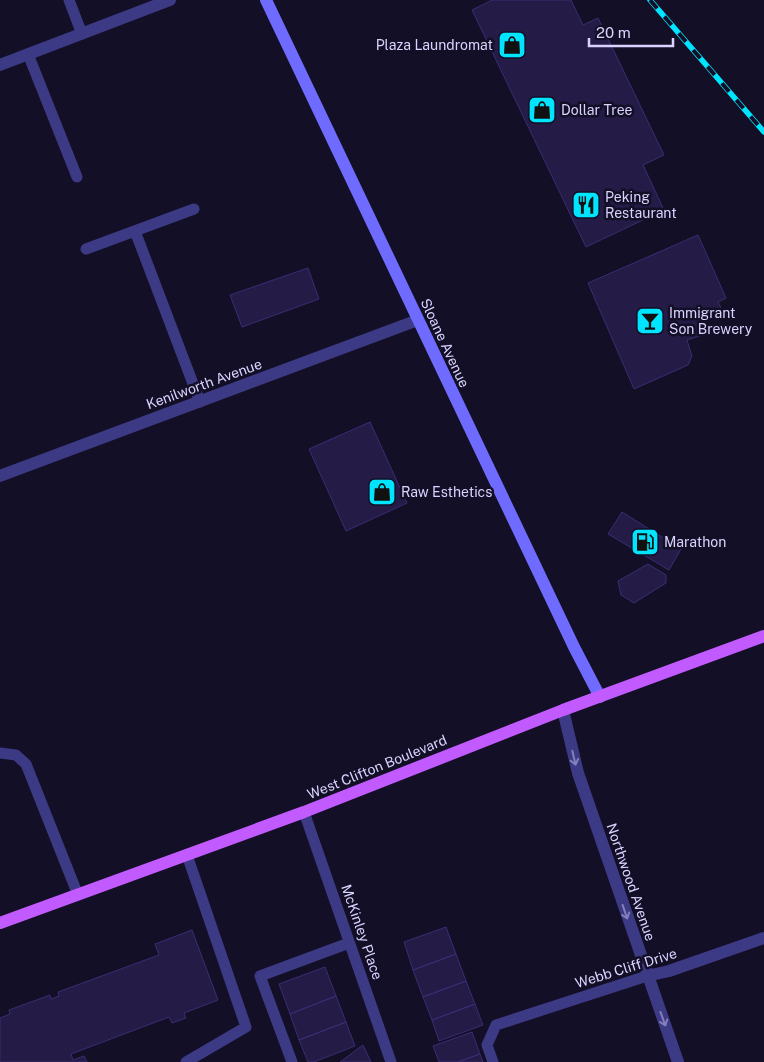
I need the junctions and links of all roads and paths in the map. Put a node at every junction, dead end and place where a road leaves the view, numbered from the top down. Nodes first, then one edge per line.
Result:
1 (69, 0) edge
2 (170, 0) edge
3 (266, 0) edge
4 (82, 34) junction
5 (28, 54) junction
6 (0, 65) edge
7 (77, 177) dead end
8 (194, 209) dead end
9 (135, 231) junction
10 (86, 249) dead end
11 (418, 320) junction
12 (200, 402) junction
13 (0, 476) edge
14 (764, 636) edge
15 (600, 697) junction
16 (563, 710) junction
17 (0, 753) edge
18 (304, 812) junction
19 (187, 855) junction
20 (78, 895) junction
21 (0, 923) edge
22 (764, 938) edge
23 (349, 943) junction
24 (647, 976) junction
25 (186, 1062) edge
26 (292, 1062) edge
27 (391, 1062) edge
28 (493, 1062) edge
29 (678, 1062) edge

1 - 4 lane
2 - 4 street
3 - 11 main road, Sloane Avenue
4 - 5 street
5 - 6 street
5 - 7 lane
8 - 9 lane
9 - 10 lane
9 - 12 lane
11 - 12 street, Kenilworth Avenue
11 - 15 main road, Sloane Avenue
12 - 13 street, Kenilworth Avenue
14 - 15 main road, West Clifton Boulevard
15 - 16 main road, West Clifton Boulevard
16 - 18 main road, West Clifton Boulevard
16 -> 24 street, Northwood Avenue
17 - 20 lane
18 - 19 main road, West Clifton Boulevard
18 - 23 lane, McKinley Place
19 - 20 main road, West Clifton Boulevard
19 - 25 lane
20 - 21 main road, West Clifton Boulevard
22 - 24 street, Webb Cliff Drive
23 - 26 lane
23 - 27 lane, McKinley Place
24 - 28 lane, Webb Cliff Drive
24 -> 29 street, Northwood Avenue

